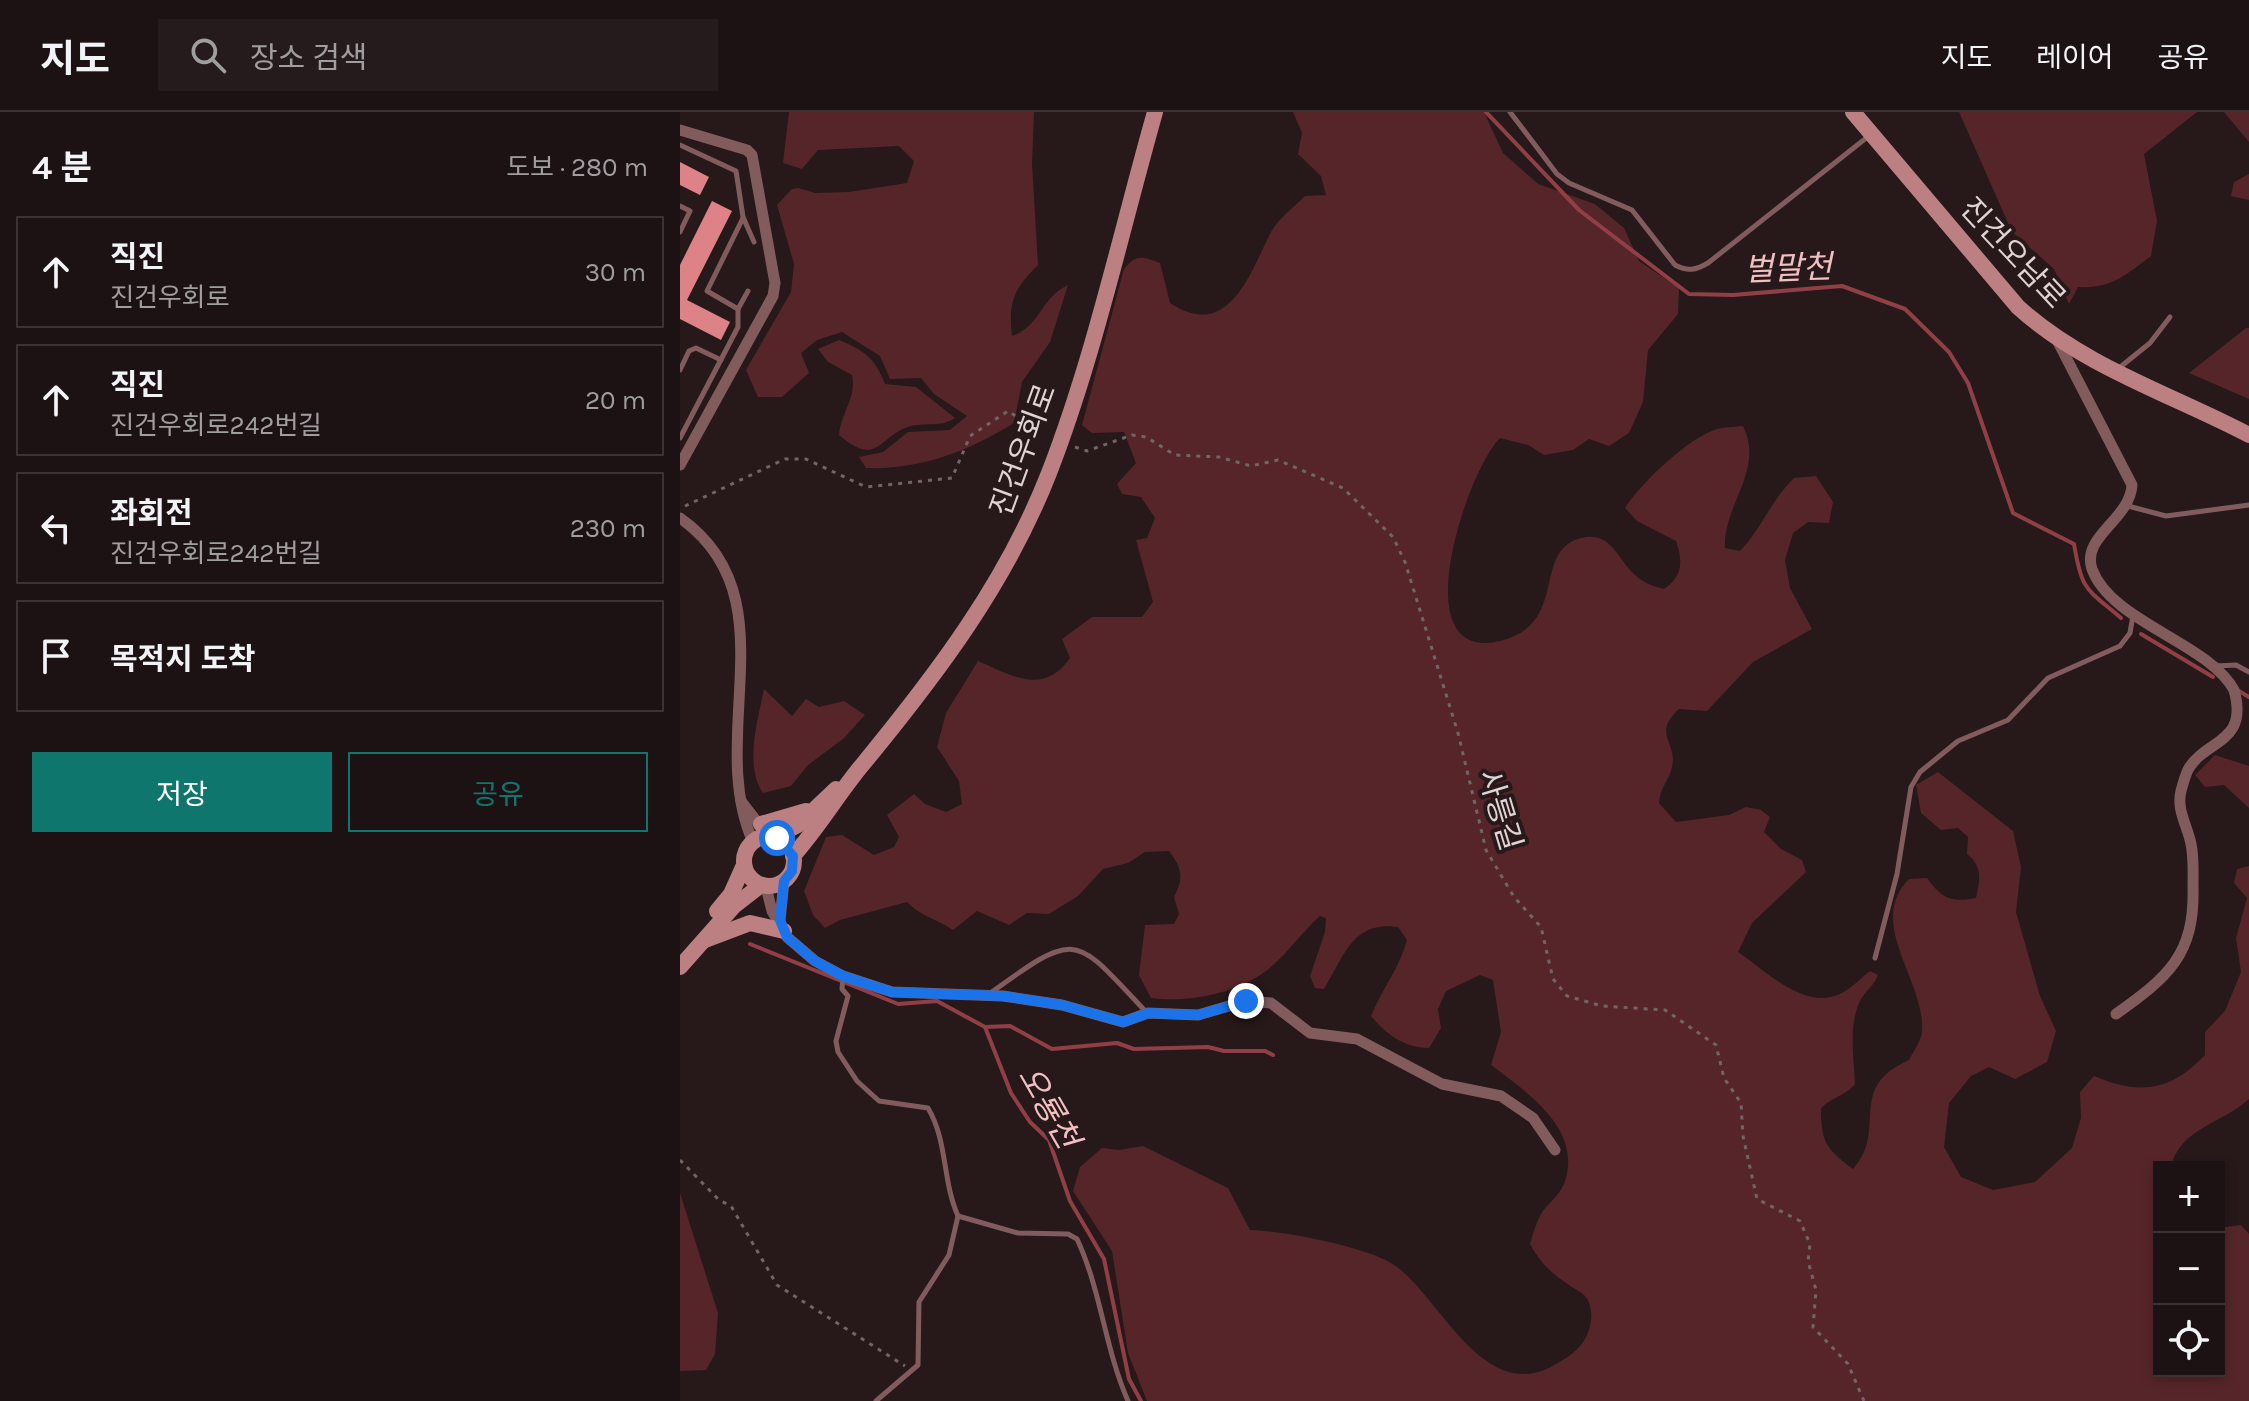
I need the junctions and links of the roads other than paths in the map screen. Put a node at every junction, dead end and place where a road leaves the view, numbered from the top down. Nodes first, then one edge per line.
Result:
1 (1155, 112) edge
2 (1510, 112) edge
3 (1853, 112) edge
4 (680, 130) edge
5 (1871, 135) junction
6 (680, 145) edge
7 (680, 206) edge
8 (743, 217) junction
9 (680, 232) edge
10 (754, 242) dead end
11 (748, 291) dead end
12 (738, 309) junction
13 (2170, 317) dead end
14 (2056, 339) junction
15 (721, 360) junction
16 (680, 370) edge
17 (2115, 371) junction
18 (682, 429) edge
19 (2249, 435) edge
20 (680, 438) edge
21 (680, 465) edge
22 (2249, 505) edge
23 (2128, 506) junction
24 (680, 518) edge
25 (2133, 614) junction
26 (2214, 667) junction
27 (2249, 672) edge
28 (861, 766) junction
29 (741, 800) junction
30 (764, 835) junction
31 (793, 856) junction
32 (744, 865) junction
33 (784, 881) junction
34 (763, 886) junction
35 (782, 925) junction
36 (704, 941) junction
37 (1875, 958) dead end
38 (680, 967) edge
39 (843, 981) junction
40 (988, 994) junction
41 (1148, 1013) junction
42 (2116, 1014) dead end
43 (1555, 1150) dead end
44 (958, 1216) junction
45 (876, 1401) edge
46 (1128, 1401) edge

1 - 28 main road, 진건우회로
2 - 5 lane
3 - 5 main road, 진건오남로
4 - 21 street
5 - 14 main road, 진건오남로
6 - 8 lane
7 - 9 lane
8 - 10 lane
8 - 12 lane
11 - 12 lane
12 - 15 lane
13 - 17 lane
14 - 17 main road, 진건오남로
14 - 23 street
15 - 16 lane
15 - 18 lane
17 - 19 main road, 진건오남로
18 - 20 lane
22 - 23 lane
23 - 25 street
24 - 29 street
25 - 26 street
25 - 37 lane
26 - 27 lane
26 - 42 street
28 - 30 main road, 진건우회로
28 - 31 main road, 진건우회로
29 - 30 street
29 - 30 street
30 - 31 main road
30 - 32 main road
31 - 33 main road, 진건우회로
32 - 34 main road
32 - 36 main road
33 - 34 main road
33 - 35 street
34 - 35 street
34 - 36 main road
35 - 36 main road
35 - 39 street
36 - 38 main road
39 - 40 street
39 - 44 lane
40 - 41 street
40 - 41 lane
41 - 43 street
44 - 45 lane
44 - 46 lane

